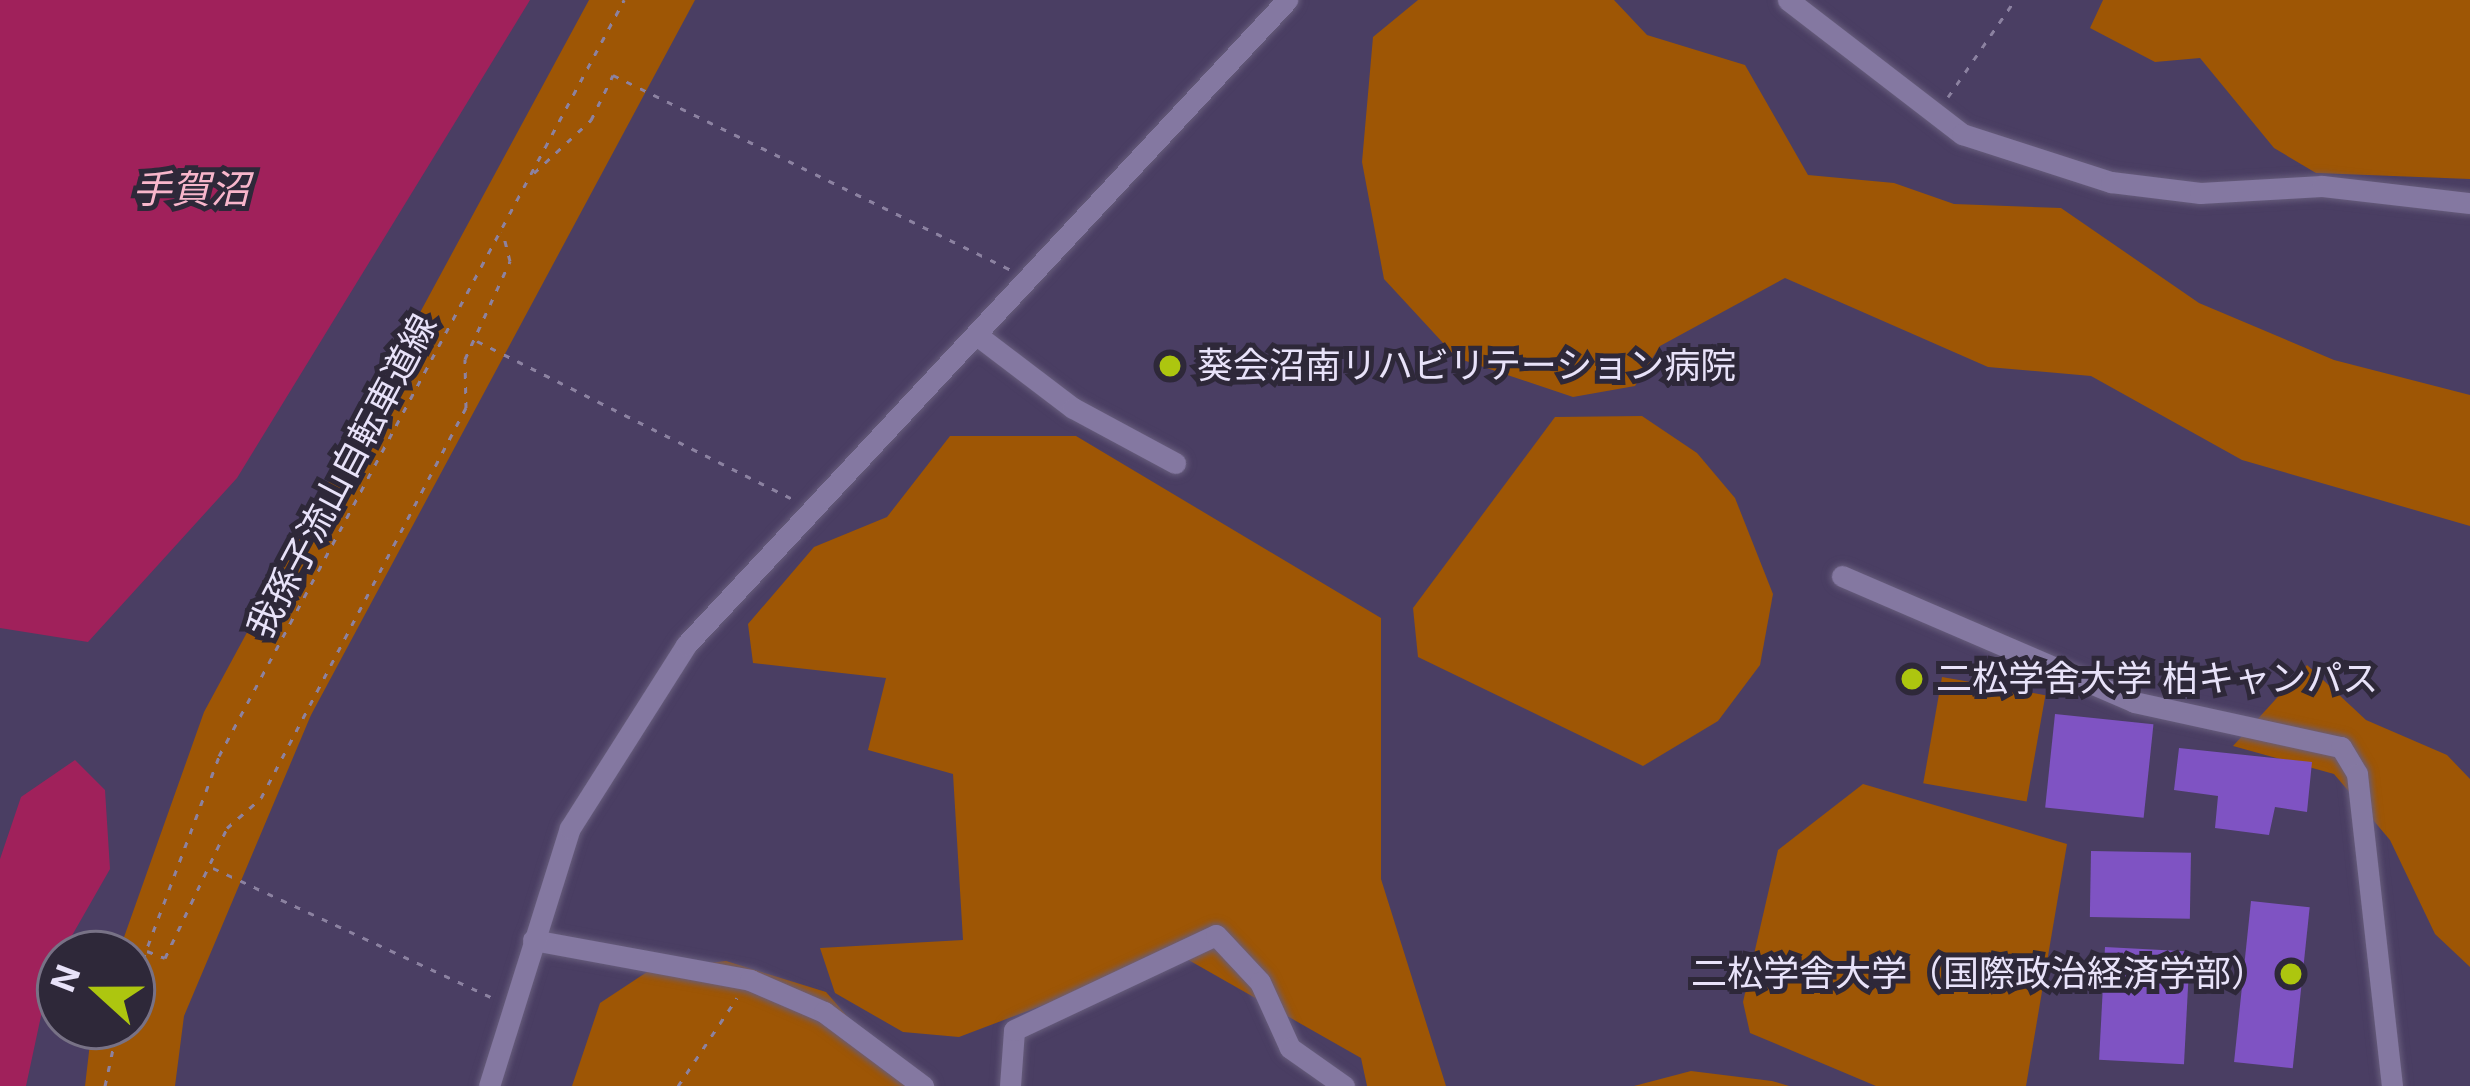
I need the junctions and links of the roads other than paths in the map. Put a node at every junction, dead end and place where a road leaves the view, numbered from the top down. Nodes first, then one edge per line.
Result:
1 (1287, 0) edge
2 (1788, 0) edge
3 (2470, 203) edge
4 (978, 336) junction
5 (1175, 463) dead end
6 (1842, 576) dead end
7 (533, 940) junction
8 (489, 1086) edge
9 (922, 1086) edge
10 (1010, 1086) edge
11 (1344, 1086) edge
12 (2392, 1086) edge

1 - 4 street
2 - 3 street
4 - 5 street
4 - 7 street
6 - 12 street
7 - 8 street
7 - 9 street
10 - 11 street

